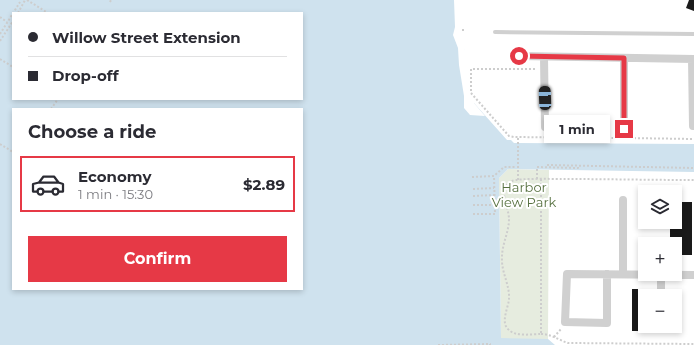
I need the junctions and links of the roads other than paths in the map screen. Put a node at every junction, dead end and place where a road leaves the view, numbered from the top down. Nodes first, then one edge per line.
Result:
1 (494, 32) dead end
2 (694, 34) edge
3 (519, 56) dead end
4 (544, 57) junction
5 (624, 58) junction
6 (693, 59) edge
7 (693, 126) dead end
8 (545, 127) dead end
9 (624, 129) dead end
10 (624, 200) dead end
11 (607, 274) junction
12 (623, 274) junction
13 (638, 274) edge
14 (682, 275) edge
15 (694, 275) edge

1 - 2 lane
3 - 4 street
4 - 5 street
4 - 8 street
5 - 6 street
5 - 9 street
6 - 7 street
10 - 12 street
11 - 11 street
11 - 12 street
12 - 13 street
14 - 15 street

